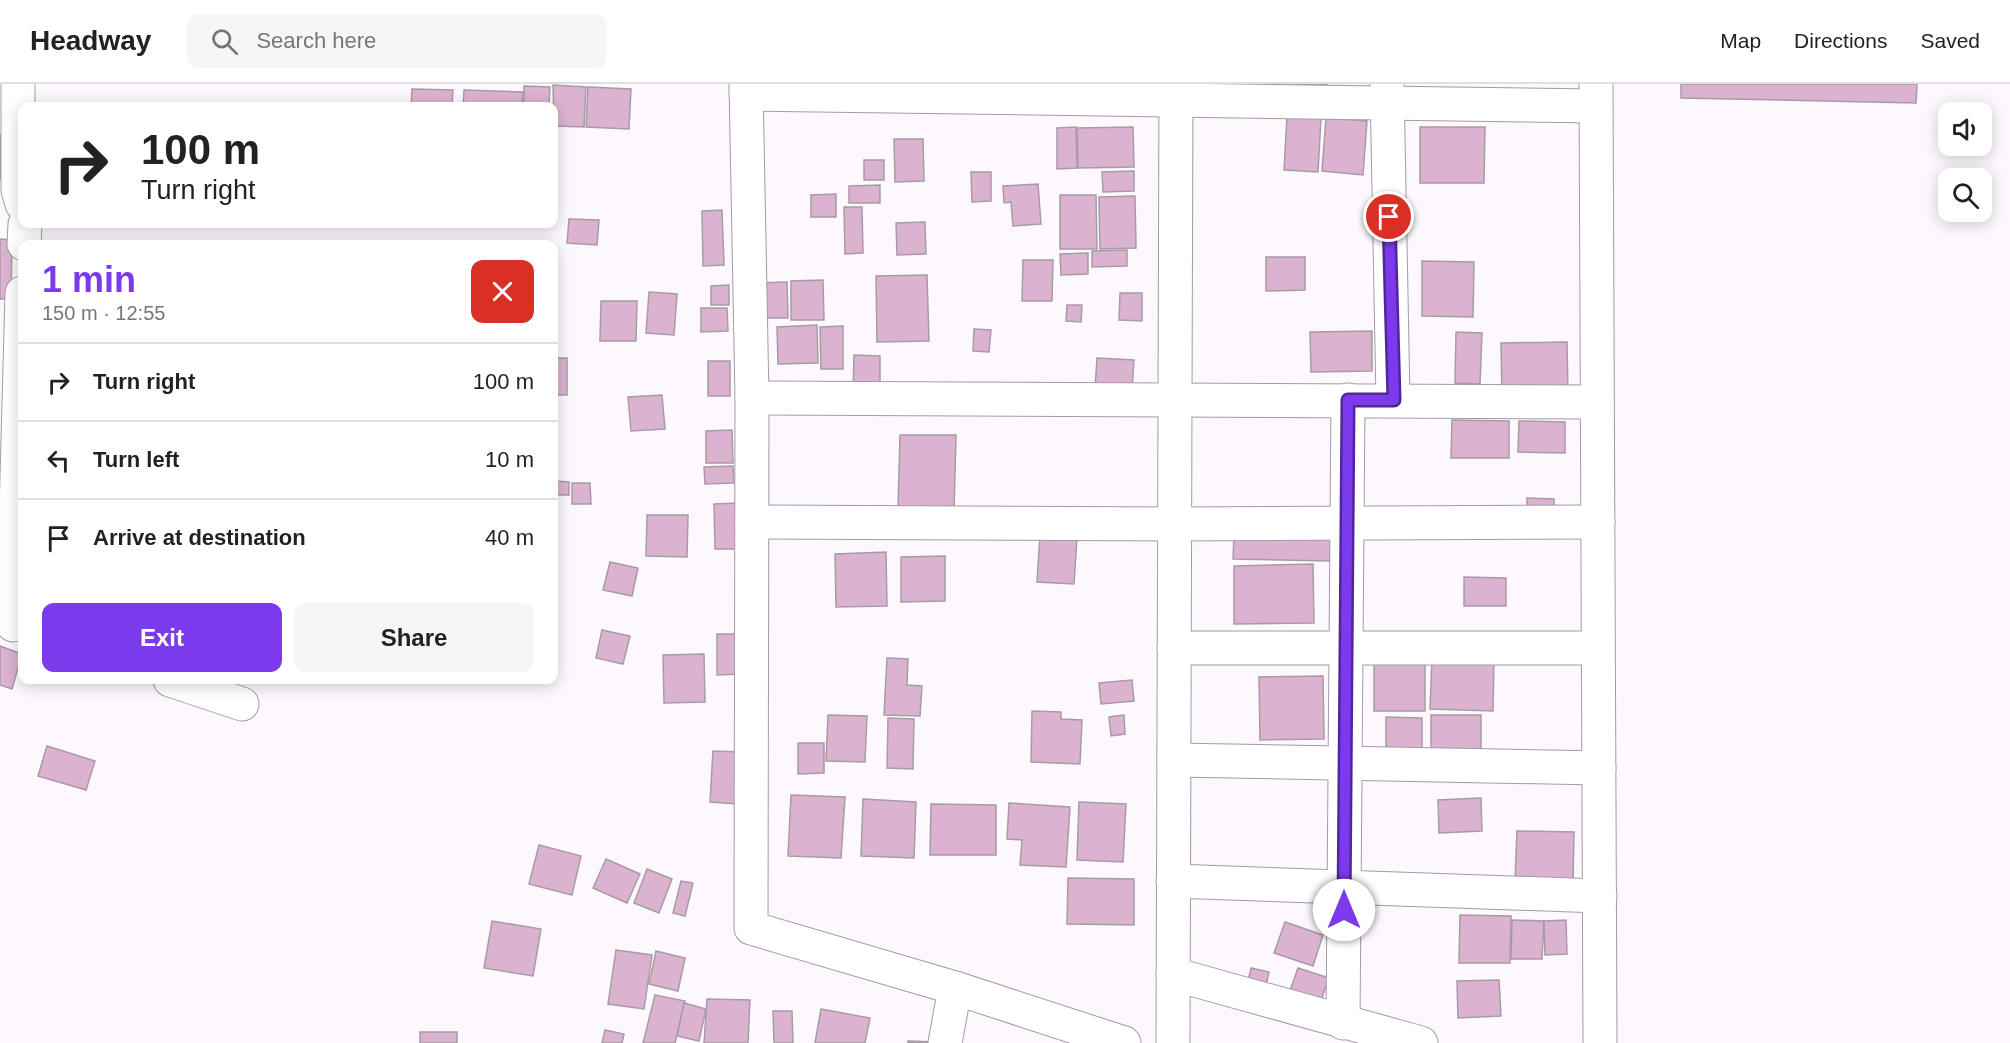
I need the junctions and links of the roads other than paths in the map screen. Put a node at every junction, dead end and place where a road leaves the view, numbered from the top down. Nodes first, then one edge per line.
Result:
1 (18, 84) edge
2 (746, 89) edge
3 (951, 90) edge
4 (1176, 91) edge
5 (1387, 93) edge
6 (1596, 95) edge
7 (18, 102) edge
8 (18, 102) edge
9 (18, 190) edge
10 (752, 398) junction
11 (1175, 400) junction
12 (1348, 400) junction
13 (1394, 400) junction
14 (1597, 402) junction
15 (18, 425) edge
16 (752, 522) junction
17 (1598, 522) junction
18 (1175, 524) junction
19 (1347, 524) junction
20 (12, 624) edge
21 (1174, 648) junction
22 (1346, 648) junction
23 (1598, 648) junction
24 (182, 684) edge
25 (242, 704) dead end
26 (1174, 760) junction
27 (1346, 765) junction
28 (1599, 768) junction
29 (1173, 881) junction
30 (1344, 887) junction
31 (1600, 896) junction
32 (1173, 974) junction
33 (954, 988) junction
34 (1343, 1023) junction
35 (1089, 1038) edge
36 (945, 1043) edge
37 (1124, 1043) edge
38 (1173, 1043) edge
39 (1421, 1043) edge
40 (1600, 1043) edge

1 - 8 street
2 - 3 street
2 - 10 street
3 - 4 street
4 - 5 street
4 - 11 street
5 - 6 street
5 - 13 street
6 - 14 street
7 - 9 street
10 - 11 street
10 - 16 street
11 - 12 street
11 - 18 street
12 - 13 street
12 - 19 street
13 - 14 street
14 - 17 street
15 - 20 street
16 - 18 street
16 - 33 street
17 - 19 street
17 - 23 street
18 - 19 street
18 - 21 street
19 - 22 street
21 - 22 street
21 - 26 street
22 - 23 street
22 - 27 street
23 - 28 street
24 - 25 street
26 - 27 street
26 - 29 street
27 - 28 street
27 - 30 street
28 - 31 street
29 - 30 street
29 - 32 street
30 - 31 street
30 - 34 street
31 - 40 street
32 - 34 street
32 - 38 street
33 - 35 street
33 - 36 street
34 - 39 street
35 - 37 street

